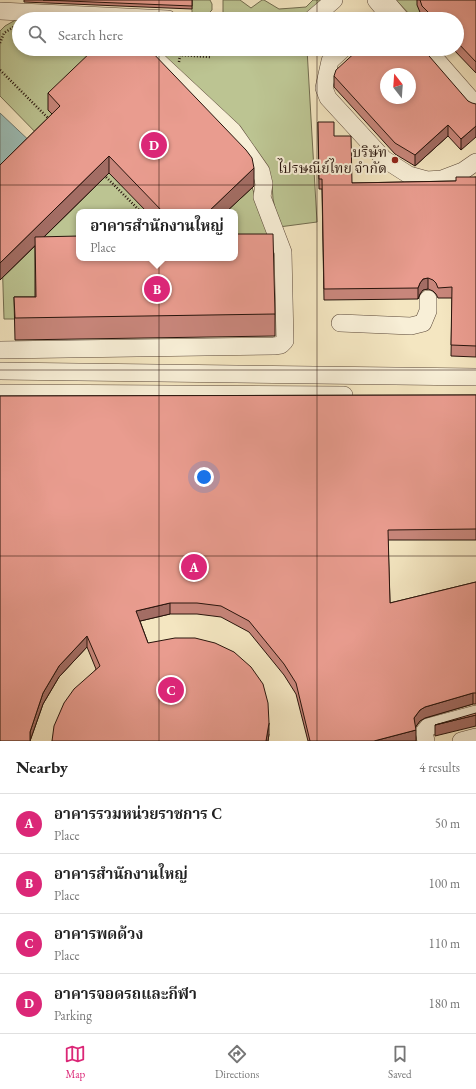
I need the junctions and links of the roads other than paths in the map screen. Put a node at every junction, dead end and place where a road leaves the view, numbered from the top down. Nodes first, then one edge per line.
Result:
1 (334, 0) edge
2 (379, 10) edge
3 (0, 11) edge
4 (16, 12) edge
5 (320, 12) edge
6 (395, 12) edge
7 (152, 56) edge
8 (335, 56) edge
9 (433, 56) edge
10 (476, 105) edge
11 (476, 162) edge
12 (428, 299) dead end
13 (340, 323) dead end
14 (0, 350) edge
15 (0, 371) edge
16 (476, 377) edge
17 (0, 393) edge
18 (357, 395) edge
19 (476, 714) edge
20 (426, 741) edge

1 - 5 street
2 - 6 street
3 - 4 street
7 - 14 street
8 - 11 street
9 - 10 street
12 - 13 street
15 - 16 street
17 - 18 street
19 - 20 street

